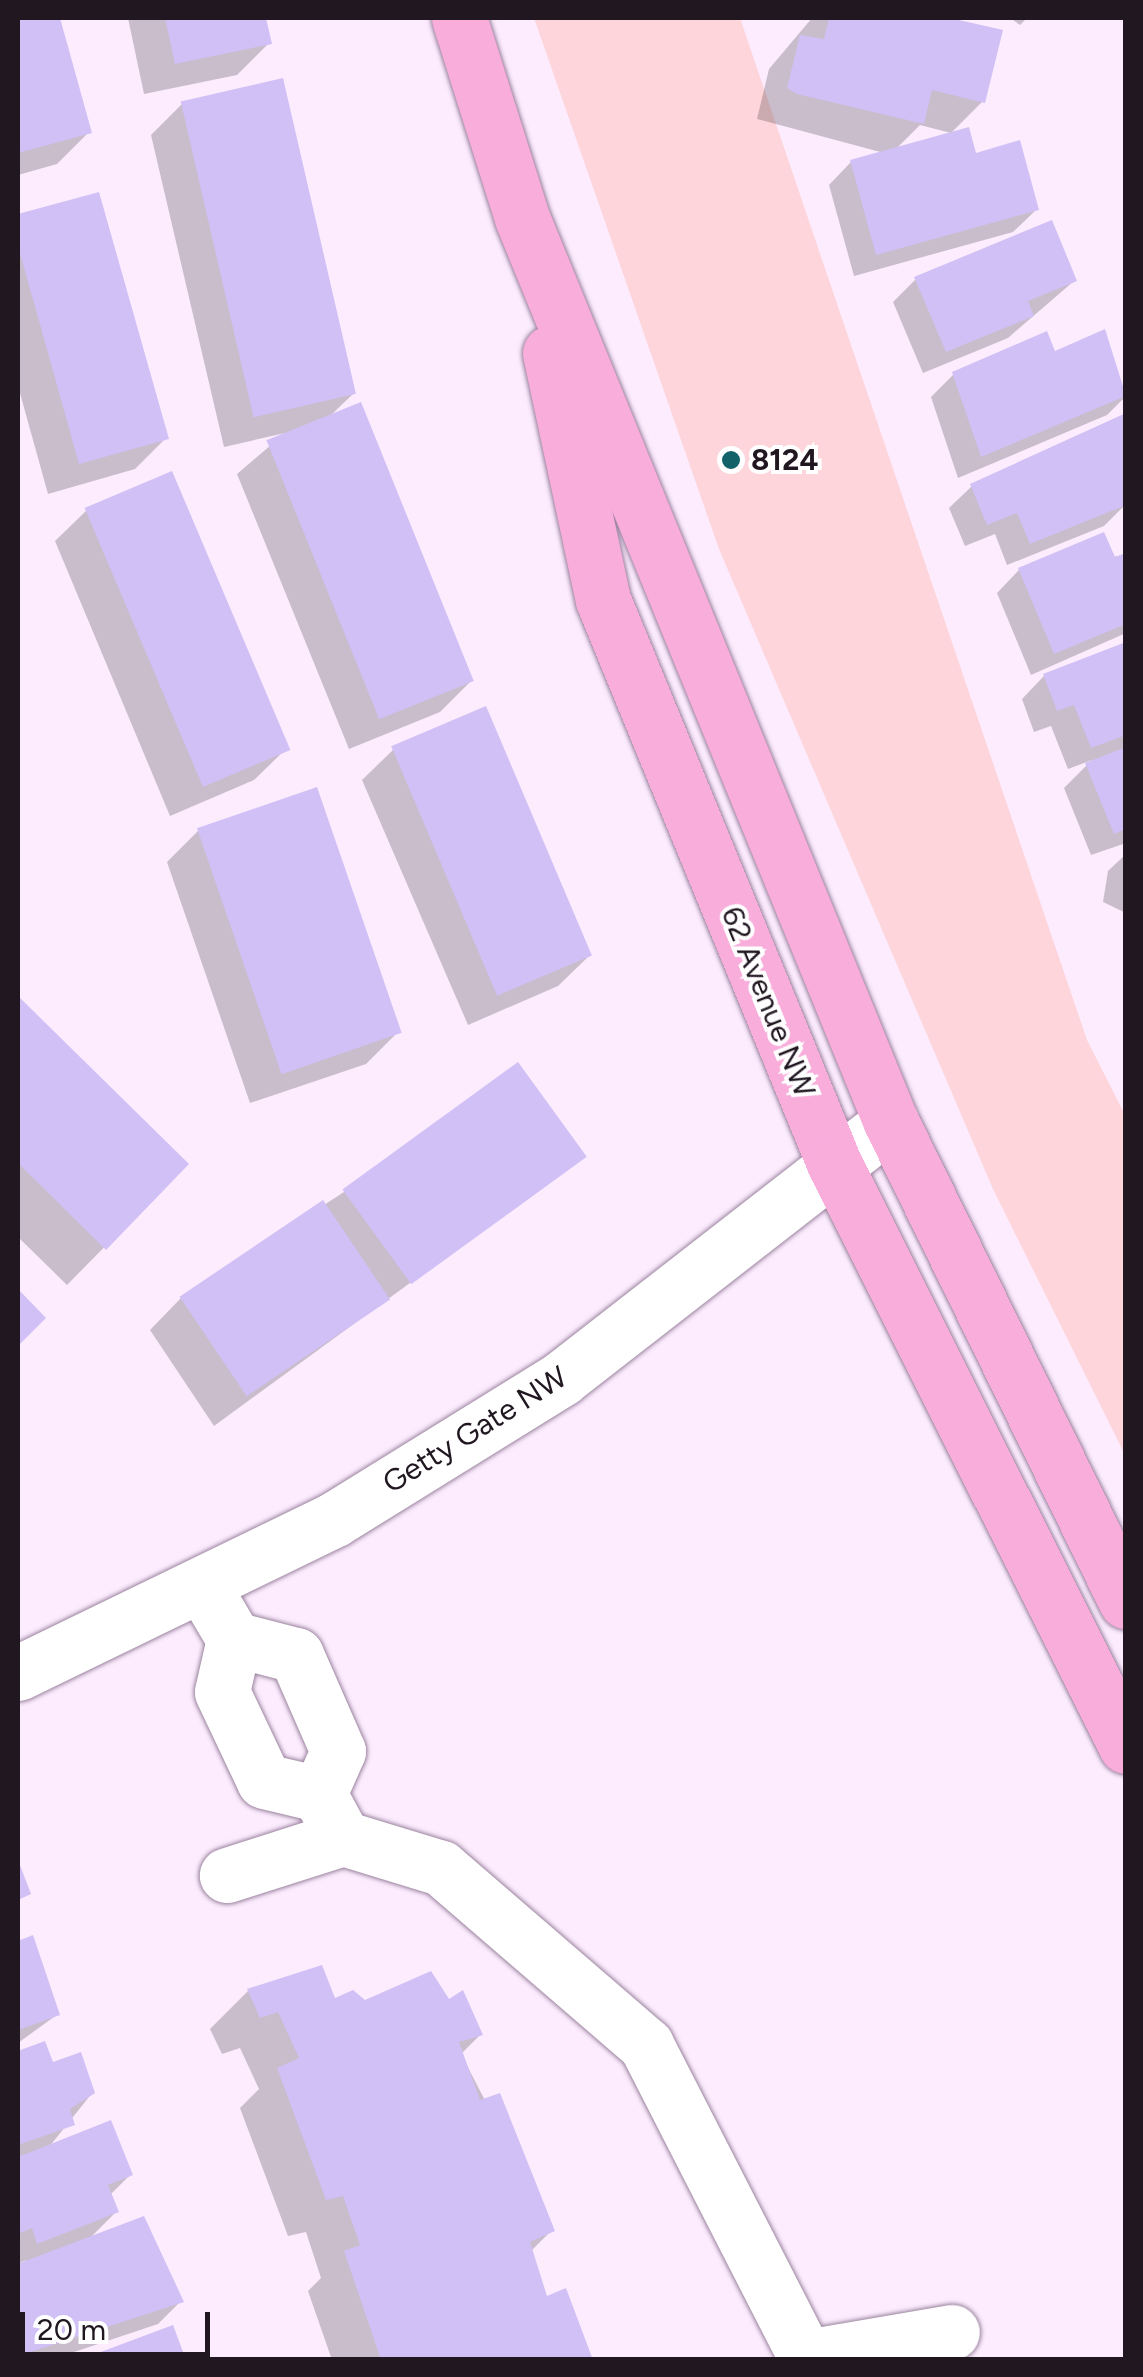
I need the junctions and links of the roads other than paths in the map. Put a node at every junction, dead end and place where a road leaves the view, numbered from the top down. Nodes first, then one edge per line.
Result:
1 (458, 18) edge
2 (522, 218) junction
3 (892, 1122) junction
4 (834, 1163) junction
5 (202, 1586) junction
6 (1126, 1601) edge
7 (234, 1639) junction
8 (18, 1673) edge
9 (1126, 1746) edge
10 (331, 1816) junction
11 (227, 1875) dead end
12 (952, 2332) dead end

1 - 2 main road, 62 Avenue NW
2 - 3 main road, 62 Avenue NW
2 - 4 main road, 62 Avenue NW
3 - 4 street, Getty Gate NW
3 - 6 main road, 62 Avenue NW
4 - 5 street, Getty Gate NW
4 - 9 main road, 62 Avenue NW
5 - 7 street
5 - 8 street, Getty Gate NW
7 - 10 street
7 - 10 street
10 - 11 street
10 - 12 street

